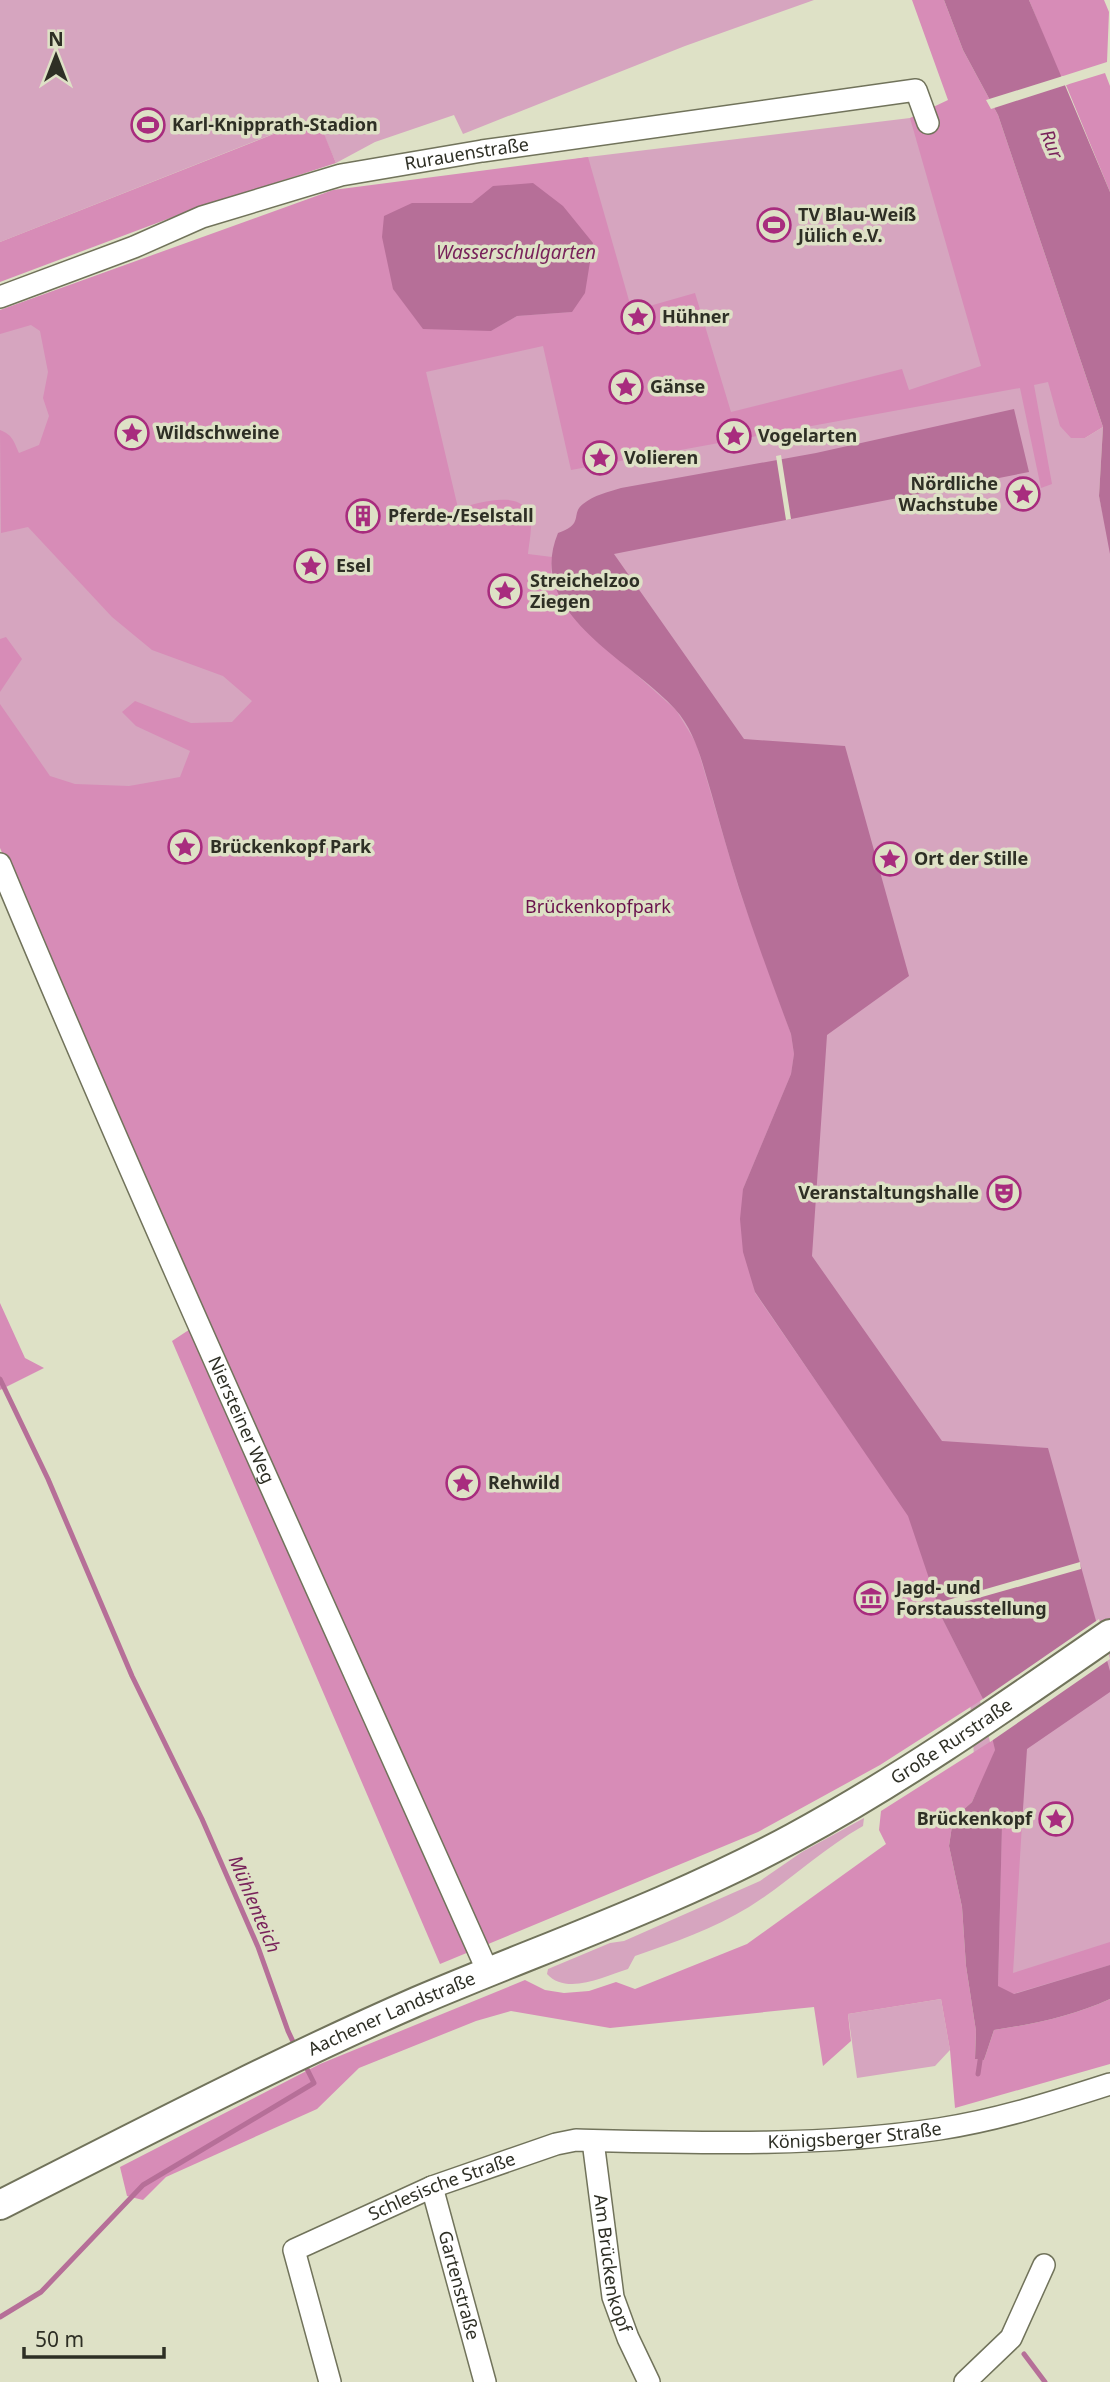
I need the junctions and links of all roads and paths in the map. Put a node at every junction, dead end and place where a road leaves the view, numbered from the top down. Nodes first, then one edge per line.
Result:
1 (928, 123) dead end
2 (0, 297) edge
3 (0, 864) edge
4 (1110, 1634) edge
5 (789, 1840) joint
6 (488, 1972) junction
7 (1110, 2084) edge
8 (593, 2141) junction
9 (432, 2187) junction
10 (0, 2206) edge
11 (1045, 2265) dead end
12 (330, 2382) edge
13 (485, 2382) edge
14 (649, 2382) edge
15 (965, 2382) edge

1 - 2 street, Rurauenstraße
3 - 6 street, Niersteiner Weg
4 - 5 main road, Große Rurstraße
5 - 6 main road, Aachener Landstraße
6 - 10 main road, Aachener Landstraße
7 - 8 street, Königsberger Straße
8 - 9 street, Schlesische Straße
8 - 14 street, Am Brückenkopf
9 - 12 street, Schlesische Straße
9 - 13 street, Gartenstraße
11 - 15 street

